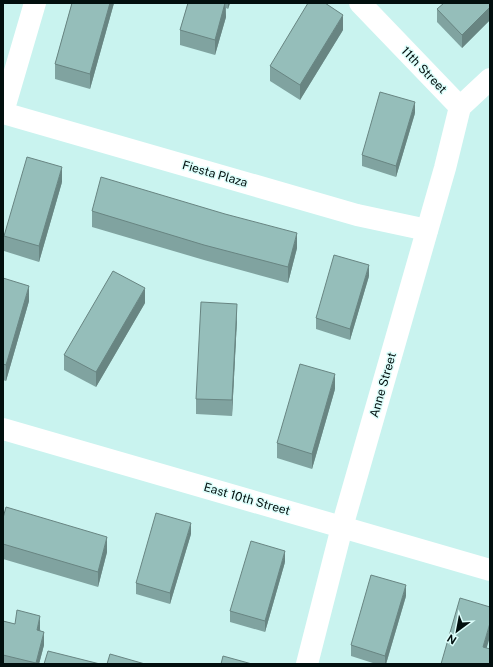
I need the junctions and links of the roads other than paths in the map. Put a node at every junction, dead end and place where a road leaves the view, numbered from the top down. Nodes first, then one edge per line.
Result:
1 (34, 3) edge
2 (360, 3) edge
3 (490, 79) edge
4 (460, 107) junction
5 (3, 112) edge
6 (428, 230) junction
7 (3, 429) edge
8 (342, 527) junction
9 (490, 570) edge
10 (308, 664) edge

1 - 5 street
2 - 4 street, 11th Street
3 - 4 street
4 - 6 street, Anne Street
5 - 6 street, Fiesta Plaza
6 - 8 street, Anne Street
7 - 8 street, East 10th Street
8 - 9 street, East 10th Street
8 - 10 street, Anne Street

